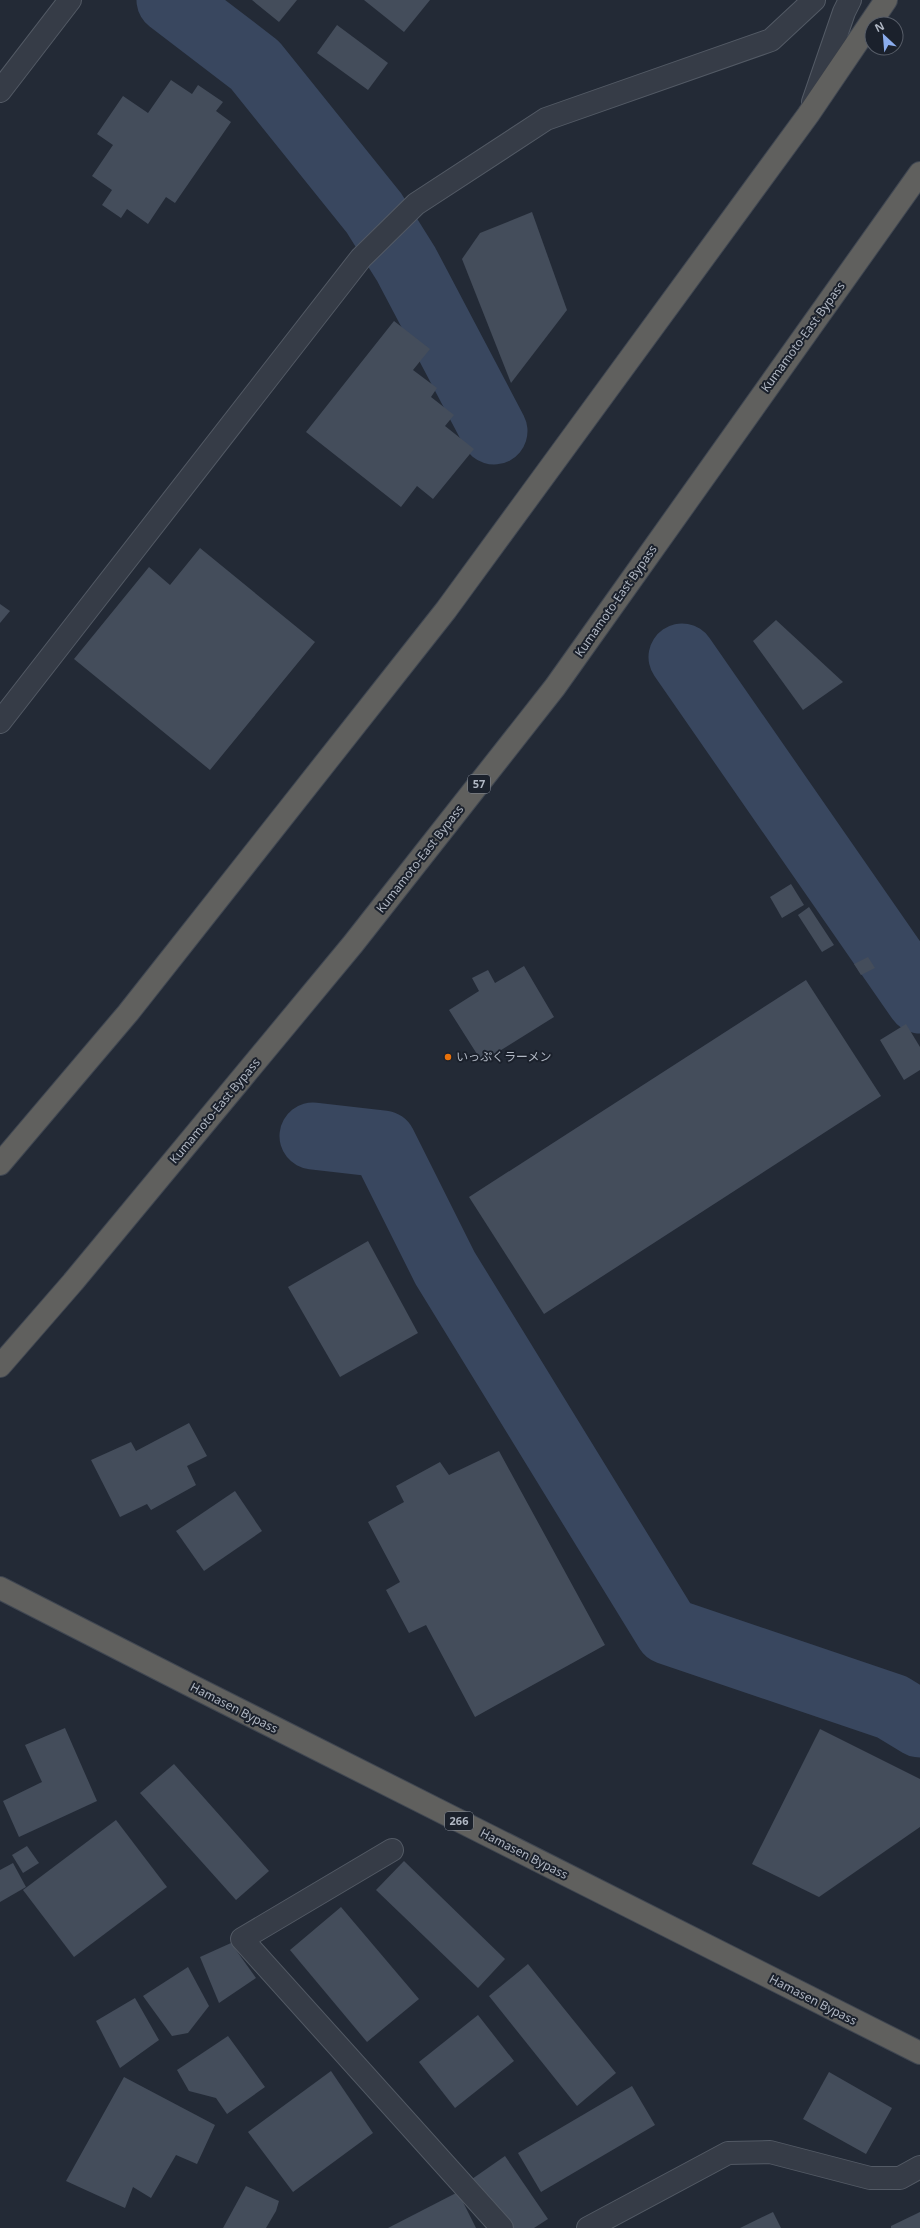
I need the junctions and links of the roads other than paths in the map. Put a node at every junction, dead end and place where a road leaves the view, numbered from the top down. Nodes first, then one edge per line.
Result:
1 (70, 0) edge
2 (814, 0) edge
3 (850, 0) edge
4 (886, 0) edge
5 (0, 91) edge
6 (808, 115) junction
7 (920, 173) edge
8 (0, 722) edge
9 (0, 1164) edge
10 (0, 1366) edge
11 (0, 1588) edge
12 (392, 1850) dead end
13 (920, 2053) edge
14 (920, 2167) edge
15 (502, 2228) edge
16 (588, 2228) edge

1 - 5 street
2 - 8 street
3 - 6 street
4 - 6 highway
6 - 9 highway
7 - 10 highway, Kumamoto-East Bypass / 57
11 - 13 highway, Hamasen Bypass / 266
12 - 15 street
14 - 16 street

